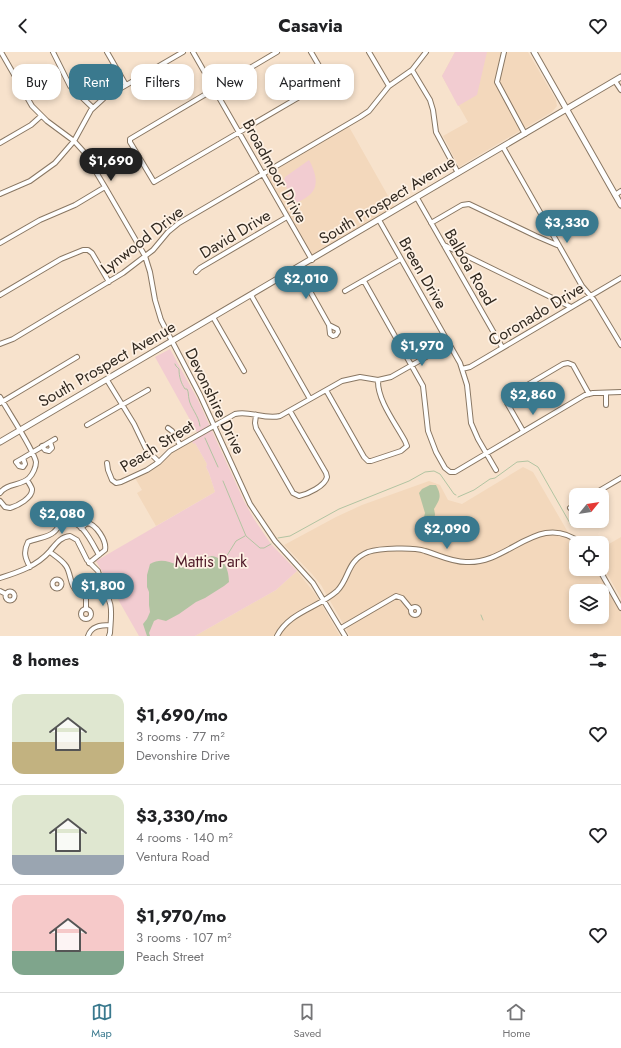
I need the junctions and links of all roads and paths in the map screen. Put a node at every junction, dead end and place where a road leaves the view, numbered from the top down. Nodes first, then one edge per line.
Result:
1 (1, 52) edge
2 (54, 52) edge
3 (107, 52) edge
4 (183, 52) edge
5 (193, 52) edge
6 (277, 52) edge
7 (311, 52) edge
8 (370, 52) edge
9 (426, 52) edge
10 (504, 52) edge
11 (534, 52) edge
12 (257, 64) edge
13 (202, 68) edge
14 (412, 70) junction
15 (621, 77) edge
16 (615, 81) junction
17 (126, 85) junction
18 (389, 86) junction
19 (621, 90) edge
20 (202, 96) edge
21 (220, 100) edge
22 (93, 108) junction
23 (567, 109) junction
24 (41, 116) junction
25 (239, 133) junction
26 (525, 134) junction
27 (74, 141) junction
28 (0, 143) edge
29 (503, 147) junction
30 (458, 173) junction
31 (263, 174) junction
32 (105, 187) junction
33 (621, 191) edge
34 (0, 194) edge
35 (615, 195) junction
36 (416, 198) junction
37 (621, 205) edge
38 (287, 217) junction
39 (379, 220) junction
40 (431, 222) junction
41 (0, 243) edge
42 (444, 245) junction
43 (558, 245) junction
44 (145, 256) junction
45 (401, 259) junction
46 (312, 260) junction
47 (297, 268) junction
48 (196, 272) dead end
49 (621, 278) edge
50 (364, 281) junction
51 (109, 282) junction
52 (345, 292) dead end
53 (0, 295) edge
54 (251, 295) junction
55 (590, 296) junction
56 (571, 306) junction
57 (213, 317) junction
58 (329, 325) dead end
59 (172, 342) junction
60 (0, 344) edge
61 (449, 344) junction
62 (621, 345) edge
63 (502, 347) junction
64 (77, 357) dead end
65 (412, 365) junction
66 (462, 369) junction
67 (244, 371) dead end
68 (107, 380) junction
69 (378, 380) junction
70 (148, 390) dead end
71 (326, 390) junction
72 (621, 392) edge
73 (606, 393) junction
74 (590, 394) junction
75 (310, 399) junction
76 (1, 400) edge
77 (606, 404) dead end
78 (123, 405) junction
79 (290, 411) junction
80 (256, 415) junction
81 (87, 425) dead end
82 (214, 425) junction
83 (168, 428) dead end
84 (20, 430) junction
85 (523, 431) junction
86 (55, 439) dead end
87 (0, 442) edge
88 (50, 442) junction
89 (180, 445) junction
90 (42, 446) junction
91 (32, 452) junction
92 (486, 454) junction
93 (23, 458) dead end
94 (159, 462) junction
95 (107, 463) dead end
96 (496, 470) dead end
97 (621, 478) edge
98 (27, 480) junction
99 (604, 488) edge
100 (0, 494) edge
101 (0, 503) edge
102 (81, 528) junction
103 (54, 532) junction
104 (569, 536) edge
105 (59, 540) junction
106 (50, 552) junction
107 (99, 555) junction
108 (89, 563) junction
109 (30, 567) junction
110 (602, 576) edge
111 (0, 578) edge
112 (71, 579) junction
113 (61, 582) dead end
114 (99, 586) junction
115 (0, 591) edge
116 (6, 594) dead end
117 (86, 594) junction
118 (324, 599) junction
119 (621, 608) edge
120 (86, 609) dead end
121 (411, 610) dead end
122 (110, 625) junction
123 (341, 628) junction
124 (88, 636) edge
125 (109, 636) edge
126 (277, 636) edge
127 (345, 636) edge

1 - 24 street, Devonshire Drive
2 - 22 street
3 - 17 street
4 - 17 street
5 - 13 street, Broadmoor Drive
6 - 12 street
7 - 25 street
8 - 18 street
9 - 14 street, Lynwood Drive
10 - 26 street
11 - 23 main road
14 - 18 street, Lynwood Drive
14 - 30 street
15 - 16 main road, South Prospect Avenue
16 - 19 street
16 - 23 main road, South Prospect Avenue
17 - 22 street
18 - 31 street, Lynwood Drive
20 - 25 street
21 - 25 street, Broadmoor Drive
22 - 27 street
23 - 26 main road, South Prospect Avenue
23 - 35 main road
24 - 27 street, Devonshire Drive
24 - 28 street
25 - 31 street, Broadmoor Drive
26 - 29 main road, South Prospect Avenue
27 - 32 street, Devonshire Drive
27 - 34 street
29 - 30 main road, South Prospect Avenue
29 - 43 street
30 - 36 main road, South Prospect Avenue
31 - 38 street, Broadmoor Drive
31 - 44 street, Lynwood Drive
32 - 41 street
32 - 44 street, Devonshire Drive
33 - 35 street
35 - 37 main road
36 - 39 main road, South Prospect Avenue
36 - 40 street, Balboa Road
38 - 46 street, Broadmoor Drive
38 - 48 street, David Drive
39 - 45 street, Breen Drive
39 - 46 main road, South Prospect Avenue
40 - 42 street, Balboa Road
40 - 43 street
42 - 56 street
42 - 63 street, Balboa Road
43 - 55 street
44 - 51 street, Lynwood Drive
44 - 59 street, Devonshire Drive
45 - 50 street
45 - 61 street, Breen Drive
46 - 47 main road, South Prospect Avenue
47 - 54 main road, South Prospect Avenue
47 - 58 street
49 - 55 street, Coronado Drive
50 - 52 street
50 - 65 street
51 - 53 street
51 - 60 street, Lynwood Drive
54 - 57 main road, South Prospect Avenue
54 - 75 street
55 - 56 street, Coronado Drive
55 - 62 street
56 - 63 street, Coronado Drive
57 - 59 main road, South Prospect Avenue
57 - 67 street
59 - 68 main road, South Prospect Avenue
59 - 82 street, Devonshire Drive
61 - 65 street, Peach Street
61 - 66 street, Breen Drive
63 - 66 street, Coronado Drive
64 - 76 street
65 - 69 street, Peach Street
65 - 92 street
66 - 92 street, Breen Drive
68 - 78 street
68 - 84 main road, South Prospect Avenue
69 - 71 street, Peach Street
69 - 71 street
70 - 78 street
71 - 75 street, Peach Street
72 - 73 street
73 - 74 street
73 - 77 street
74 - 85 street
74 - 85 street
75 - 79 street, Peach Street
76 - 84 street
78 - 81 street
78 - 94 street
79 - 80 street, Peach Street
79 - 80 street
80 - 82 street, Peach Street
82 - 89 street, Peach Street
82 - 118 street, Devonshire Drive
83 - 89 street
84 - 87 main road, South Prospect Avenue
84 - 91 street
85 - 92 street
86 - 88 street
88 - 90 street
88 - 90 street
89 - 94 street, Peach Street
90 - 91 street
91 - 93 street
91 - 98 street
92 - 96 street, Breen Drive
94 - 95 street, Peach Street
97 - 99 street
98 - 100 street
98 - 101 street
102 - 103 street
102 - 107 street
102 - 107 street
103 - 105 street
103 - 109 street
104 - 118 street
105 - 106 street
105 - 108 street
106 - 109 street
106 - 112 street
107 - 108 street
108 - 114 street
109 - 111 street
110 - 119 street
112 - 113 street
112 - 117 street
114 - 117 street
114 - 122 street
115 - 116 street
117 - 120 street
118 - 123 street, Devonshire Drive
118 - 126 street
121 - 123 street
122 - 124 street
122 - 125 street
123 - 127 street, Devonshire Drive

